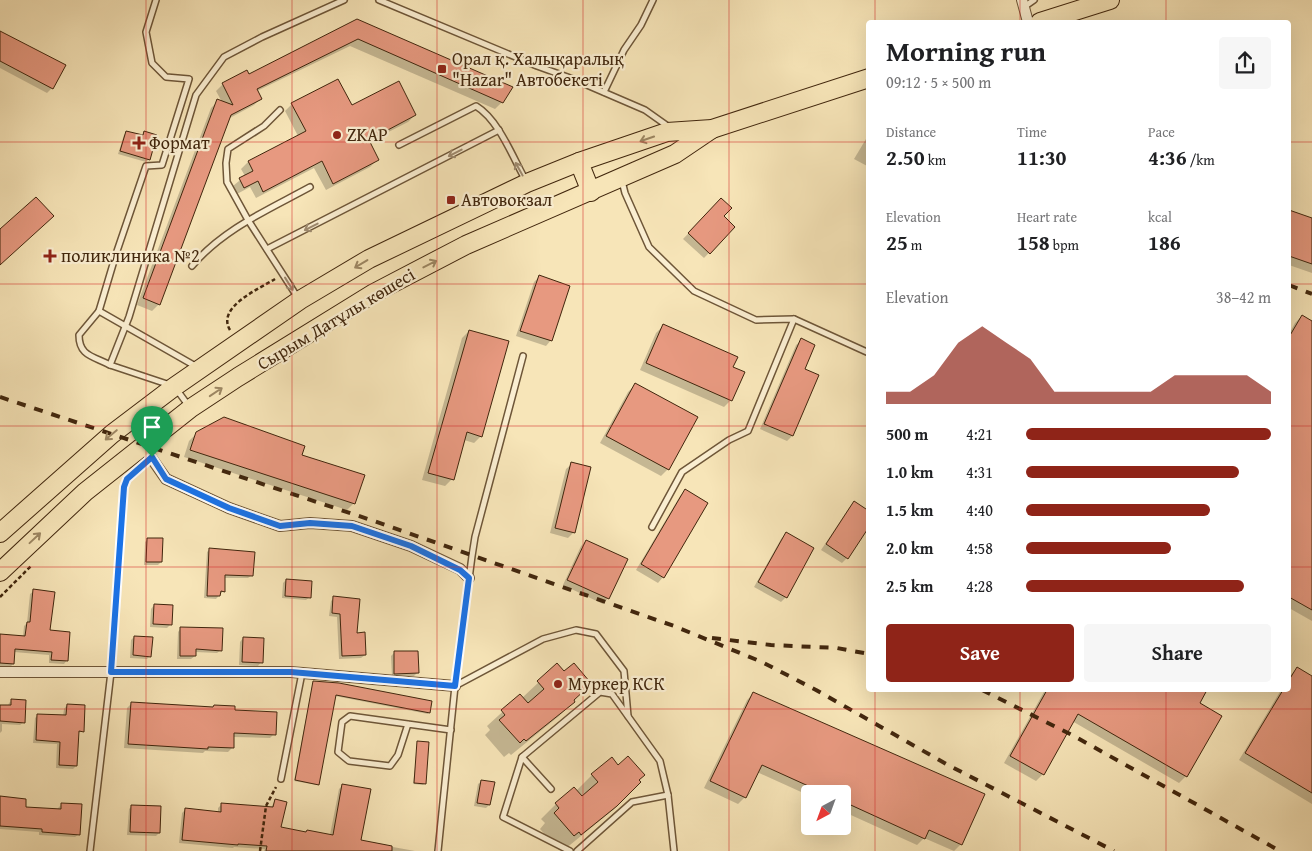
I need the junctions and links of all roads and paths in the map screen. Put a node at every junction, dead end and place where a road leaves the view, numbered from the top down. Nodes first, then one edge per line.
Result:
1 (156, 0) edge
2 (344, 0) edge
3 (379, 0) edge
4 (653, 0) edge
5 (1034, 0) edge
6 (1110, 0) edge
7 (1023, 4) edge
8 (1027, 20) edge
9 (1046, 20) edge
10 (866, 79) edge
11 (604, 92) junction
12 (280, 110) dead end
13 (712, 128) junction
14 (499, 130) junction
15 (675, 131) junction
16 (399, 144) dead end
17 (579, 162) junction
18 (622, 178) junction
19 (527, 183) junction
20 (310, 187) dead end
21 (591, 192) junction
22 (248, 220) junction
23 (267, 250) junction
24 (192, 266) dead end
25 (283, 274) junction
26 (300, 300) junction
27 (99, 312) junction
28 (794, 319) junction
29 (125, 326) junction
30 (237, 342) junction
31 (866, 352) edge
32 (523, 356) dead end
33 (110, 366) junction
34 (200, 368) junction
35 (174, 387) junction
36 (191, 408) junction
37 (143, 446) junction
38 (133, 474) dead end
39 (127, 479) junction
40 (121, 484) dead end
41 (652, 527) dead end
42 (0, 533) edge
43 (34, 563) dead end
44 (0, 572) edge
45 (469, 578) junction
46 (0, 597) edge
47 (0, 672) edge
48 (111, 672) junction
49 (302, 673) junction
50 (455, 686) junction
51 (628, 717) junction
52 (408, 724) junction
53 (450, 730) junction
54 (522, 757) junction
55 (281, 779) joint
56 (551, 789) dead end
57 (668, 795) junction
58 (90, 851) edge
59 (260, 851) edge
60 (438, 851) edge
61 (570, 851) edge
62 (577, 851) edge
63 (674, 851) edge

1 - 27 lane
2 - 29 lane
3 - 11 lane
4 - 11 lane
5 - 7 lane
6 - 9 highway
7 - 8 street
10 - 13 highway, Сырым Датұлы көшесі
11 - 15 lane
12 - 22 lane
13 - 15 highway, Сырым Датұлы көшесі
13 - 18 highway, Сырым Датұлы көшесі
14 - 16 lane
19 -> 14 lane
14 -> 23 lane
15 -> 17 highway, Сырым Датұлы көшесі
17 - 19 highway, Сырым Датұлы көшесі
17 - 21 highway
18 - 21 highway, Сырым Датұлы көшесі
18 - 28 lane
19 -> 26 highway, Сырым Датұлы көшесі
20 - 22 lane
36 -> 21 highway, Сырым Датұлы көшесі
22 - 23 lane
22 - 24 lane
23 - 25 lane
25 -> 26 lane
25 - 30 path
26 - 30 highway, Сырым Датұлы көшесі
27 - 29 lane
27 - 33 lane
28 - 31 lane
28 - 41 lane
29 - 33 lane
29 - 34 lane
30 - 34 highway, Сырым Датұлы көшесі
32 - 45 lane
33 - 35 lane
34 - 35 highway, Сырым Датұлы көшесі
35 - 36 lane
35 -> 42 highway, Сырым Датұлы көшесі
36 - 37 highway, Сырым Датұлы көшесі
44 -> 37 highway, Сырым Датұлы көшесі
37 - 45 street
38 - 39 path
39 - 40 path
39 - 48 path
43 - 46 path
45 - 50 lane
47 - 48 street
48 - 49 street
48 - 58 lane
49 - 50 street
49 - 55 lane
50 - 51 lane
50 - 53 lane
51 - 54 lane
51 - 57 lane
52 - 52 lane
52 - 53 lane
53 - 60 lane
54 - 56 lane
54 - 61 lane
55 - 59 path
57 - 62 lane
57 - 63 lane

